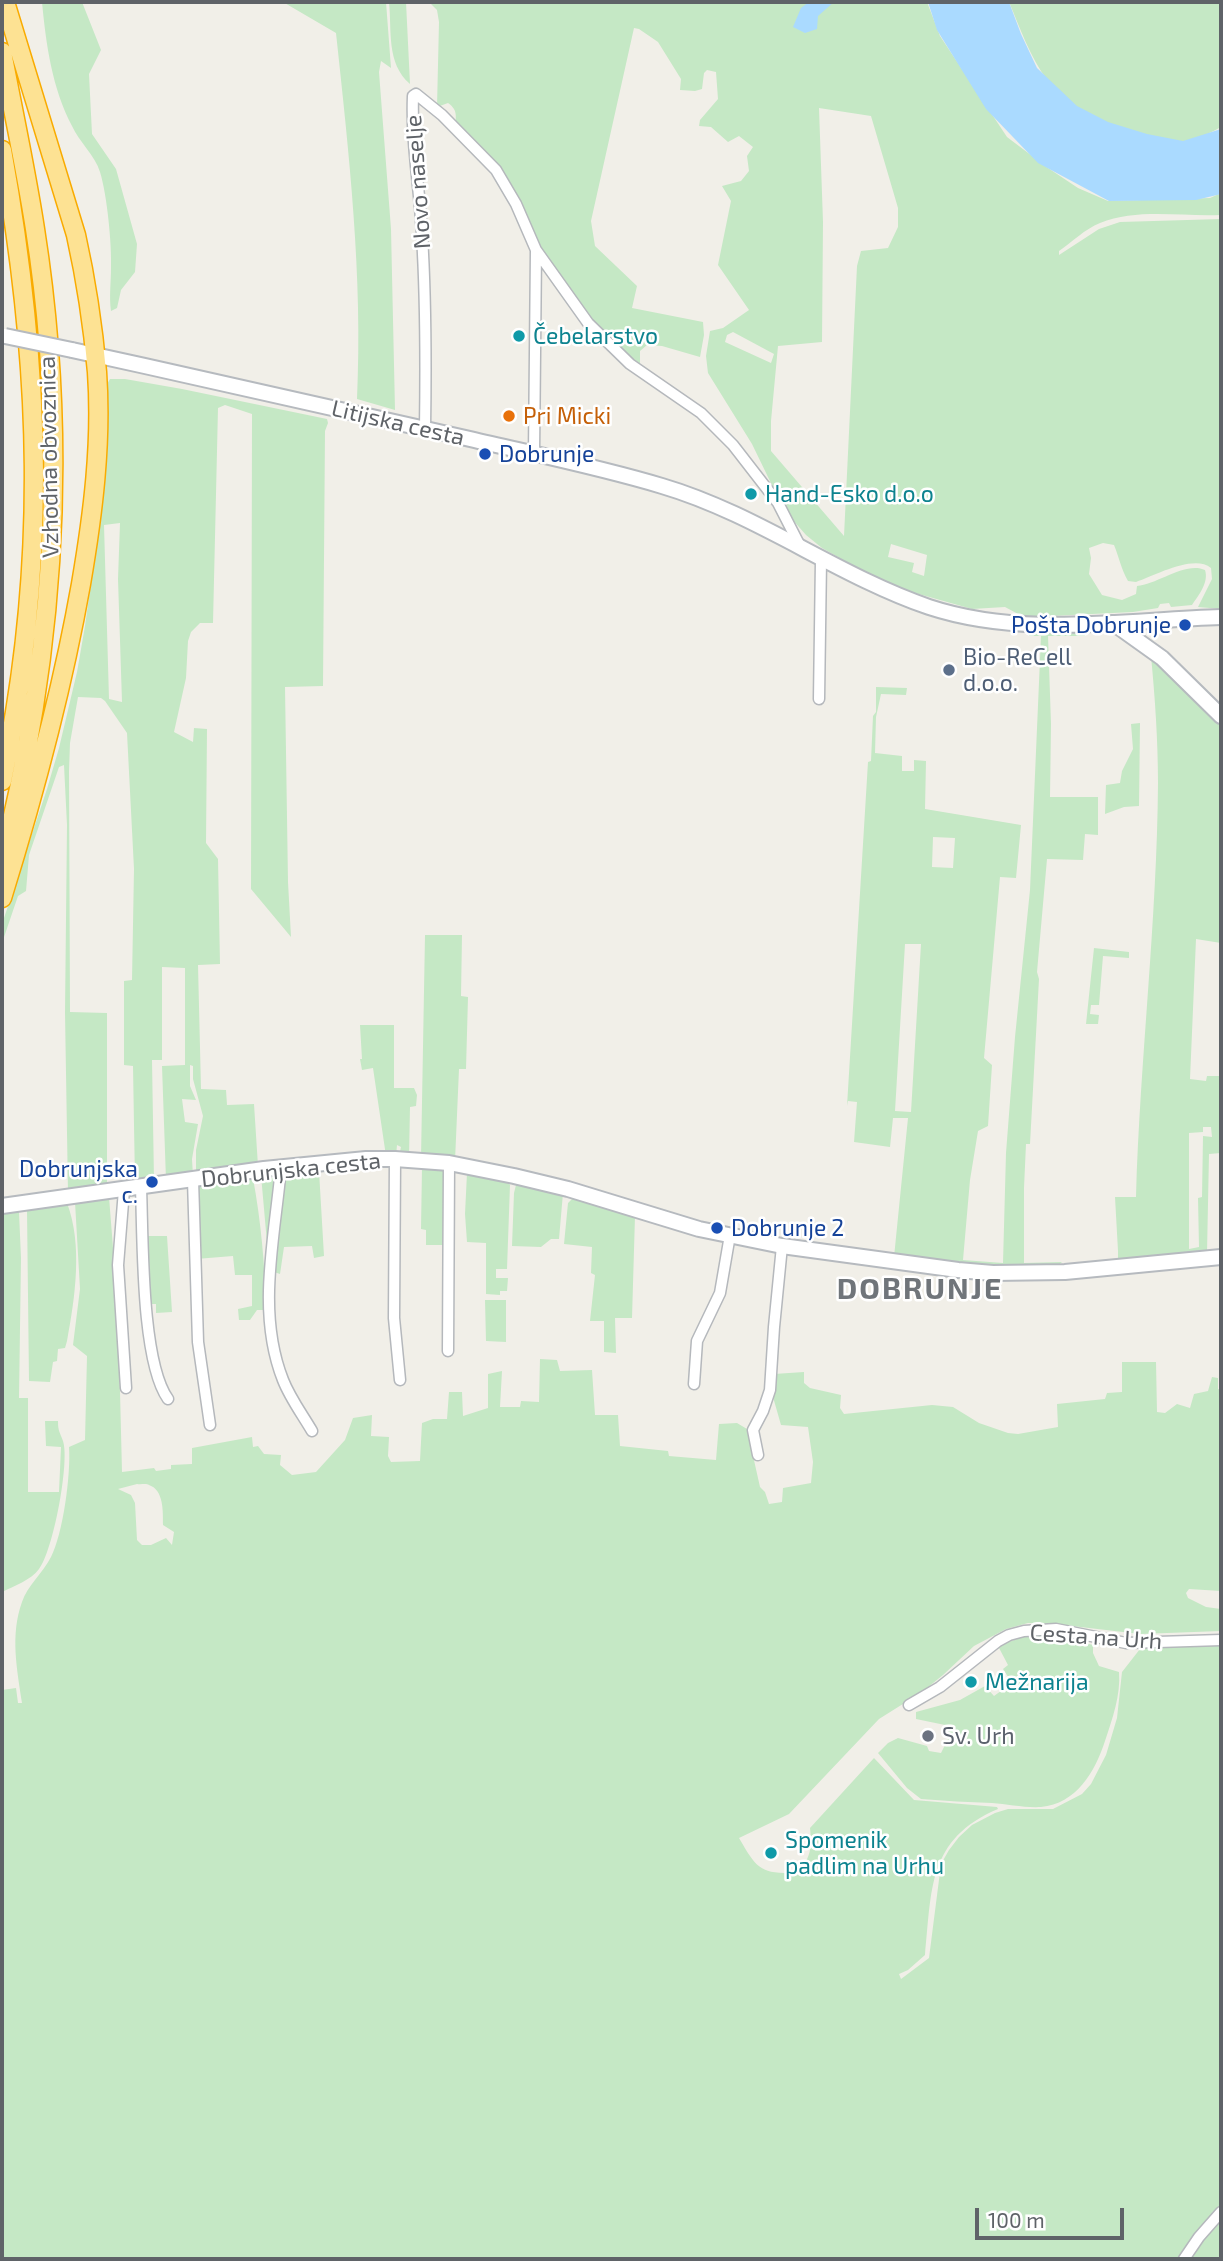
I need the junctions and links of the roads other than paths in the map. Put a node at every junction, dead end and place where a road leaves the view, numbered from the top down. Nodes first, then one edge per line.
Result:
1 (5, 2) edge
2 (2, 52) edge
3 (2, 150) edge
4 (536, 250) junction
5 (3, 336) edge
6 (95, 355) junction
7 (425, 429) junction
8 (534, 454) junction
9 (801, 548) junction
10 (821, 559) junction
11 (1221, 617) edge
12 (1113, 623) junction
13 (819, 699) dead end
14 (1221, 716) edge
15 (2, 781) edge
16 (2, 862) edge
17 (2, 898) edge
18 (395, 1159) junction
19 (449, 1163) junction
20 (281, 1167) junction
21 (192, 1180) junction
22 (141, 1188) junction
23 (124, 1190) junction
24 (2, 1206) edge
25 (730, 1235) junction
26 (782, 1246) junction
27 (1221, 1256) edge
28 (448, 1351) dead end
29 (400, 1380) dead end
30 (694, 1384) dead end
31 (126, 1388) dead end
32 (168, 1399) dead end
33 (210, 1425) dead end
34 (312, 1431) dead end
35 (758, 1455) dead end
36 (1221, 1640) edge
37 (909, 1705) dead end
38 (1221, 2212) edge
39 (1184, 2259) edge

1 - 6 highway
2 - 16 highway, Vzhodna obvoznica
3 - 15 highway, Vzhodna obvoznica
4 - 7 street, Novo naselje
4 - 8 street, Novo naselje
4 - 9 street, Novo naselje
5 - 6 street, Litijska cesta, bridge
6 - 7 street, Litijska cesta
6 - 17 highway
7 - 8 street, Litijska cesta
8 - 9 street, Litijska cesta
9 - 10 street, Litijska cesta
10 - 12 street, Litijska cesta
10 - 13 street
11 - 12 street, Litijska cesta
12 - 14 street
18 - 19 street, Dobrunjska cesta
18 - 20 street, Dobrunjska cesta
18 - 29 street
19 - 25 street, Dobrunjska cesta
19 - 28 street
20 - 21 street, Dobrunjska cesta
20 - 34 street
21 - 22 street, Dobrunjska cesta
21 - 33 street
22 - 23 street, Dobrunjska cesta
22 - 32 street
23 - 24 street, Dobrunjska cesta
23 - 31 street
25 - 26 street, Dobrunjska cesta
25 - 30 street
26 - 27 street, Dobrunjska cesta
26 - 35 street
36 - 37 street, Cesta na Urh
38 - 39 street

